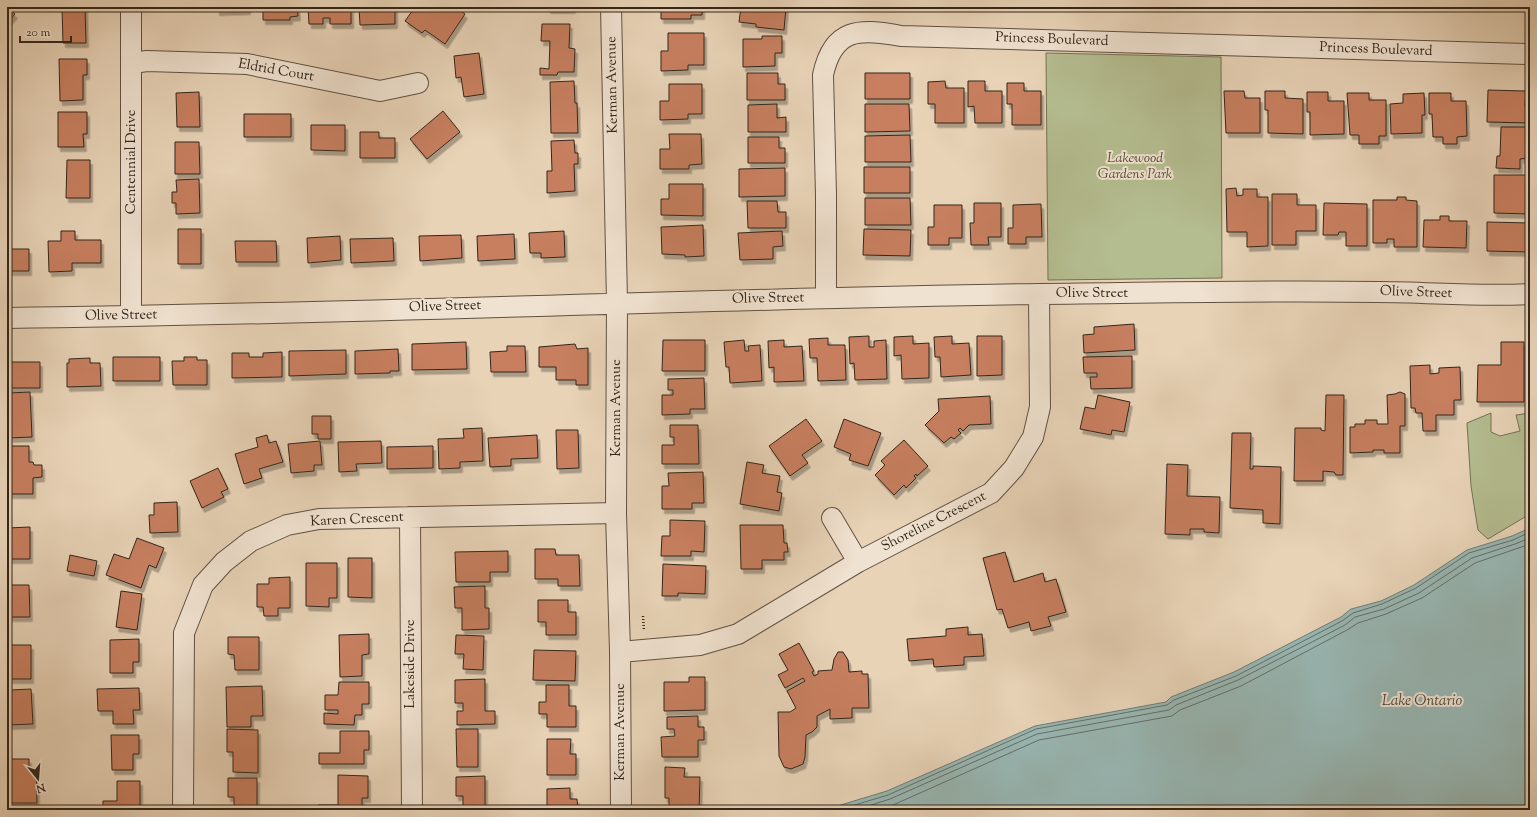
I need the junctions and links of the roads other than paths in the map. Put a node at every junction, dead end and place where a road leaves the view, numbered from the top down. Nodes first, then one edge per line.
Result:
1 (131, 7) edge
2 (611, 7) edge
3 (1530, 54) edge
4 (132, 63) junction
5 (418, 83) dead end
6 (1039, 294) junction
7 (1530, 294) edge
8 (826, 298) junction
9 (617, 302) junction
10 (131, 316) junction
11 (7, 318) edge
12 (616, 513) junction
13 (410, 517) junction
14 (832, 518) dead end
15 (858, 562) junction
16 (620, 652) junction
17 (183, 810) edge
18 (412, 810) edge
19 (621, 810) edge

1 - 4 street, Centennial Drive
2 - 9 street, Kerman Avenue
3 - 8 street, Princess Boulevard
4 - 5 street, Eldrid Court
4 - 10 street, Centennial Drive
6 - 7 street, Olive Street
6 - 8 street, Olive Street
6 - 15 street, Shoreline Crescent
8 - 9 street, Olive Street
9 - 10 street, Olive Street
9 - 12 street, Kerman Avenue
10 - 11 street, Olive Street
12 - 13 street, Karen Crescent
12 - 16 street, Kerman Avenue
13 - 17 street, Karen Crescent
13 - 18 street, Lakeside Drive
14 - 15 street
15 - 16 street, Shoreline Crescent
16 - 19 street, Kerman Avenue

